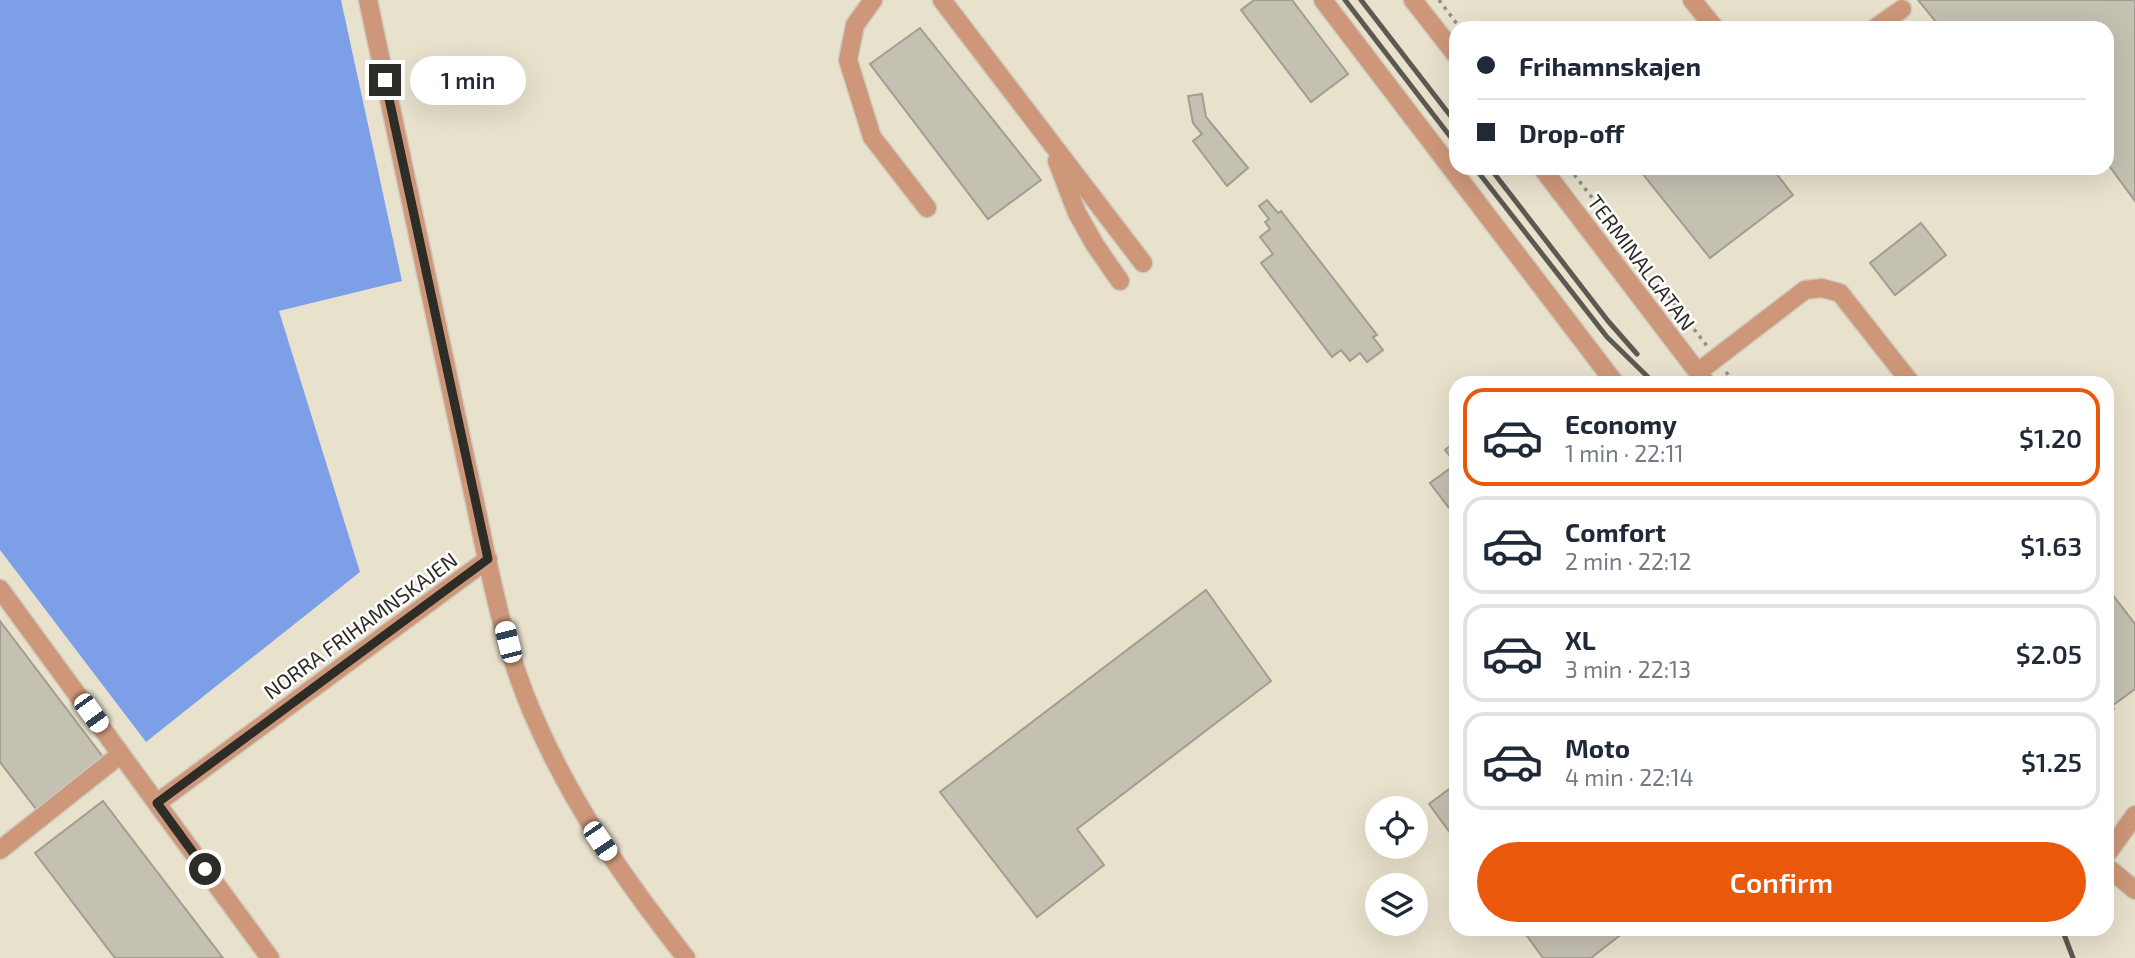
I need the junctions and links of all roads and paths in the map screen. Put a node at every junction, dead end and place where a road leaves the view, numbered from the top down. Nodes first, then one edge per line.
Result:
1 (368, 0) edge
2 (873, 0) edge
3 (942, 0) edge
4 (1323, 0) edge
5 (1413, 0) edge
6 (1439, 0) edge
7 (1692, 0) edge
8 (1902, 9) dead end
9 (1456, 21) edge
10 (1709, 21) edge
11 (1885, 21) edge
12 (1449, 46) edge
13 (1010, 87) junction
14 (1449, 165) edge
15 (1456, 175) edge
16 (1547, 175) edge
17 (1574, 175) edge
18 (927, 208) dead end
19 (1143, 263) dead end
20 (1120, 281) dead end
21 (1716, 358) junction
22 (1610, 376) edge
23 (1700, 376) edge
24 (1703, 376) edge
25 (1730, 376) edge
26 (1905, 376) edge
27 (488, 559) junction
28 (0, 589) edge
29 (121, 754) junction
30 (157, 803) junction
31 (2135, 815) edge
32 (2114, 844) edge
33 (0, 850) edge
34 (2114, 873) edge
35 (2135, 890) edge
36 (270, 958) edge
37 (686, 958) edge

1 - 27 street, NORRA FRIHAMNSKAJEN
2 - 18 street
3 - 13 street
4 - 14 street
5 - 12 street
6 - 9 path
7 - 10 street
8 - 11 street
13 - 19 street
13 - 20 street
15 - 22 street
16 - 23 street, TERMINALGATAN
17 - 21 path
21 - 24 street
21 - 25 path
21 - 26 street
27 - 30 street, NORRA FRIHAMNSKAJEN
27 - 37 street
28 - 29 street
29 - 30 street
29 - 33 street
30 - 36 street
31 - 32 street
34 - 35 street

